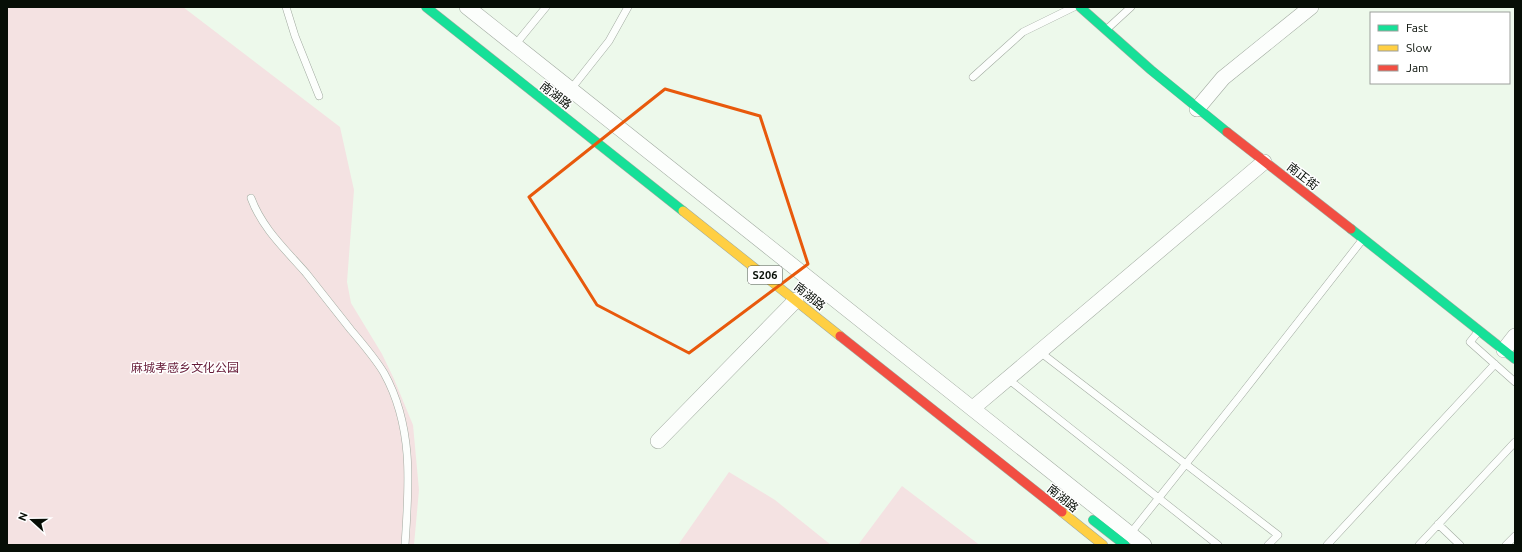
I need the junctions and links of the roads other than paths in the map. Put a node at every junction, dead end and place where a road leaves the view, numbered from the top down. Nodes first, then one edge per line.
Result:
1 (286, 7) edge
2 (426, 7) edge
3 (467, 7) edge
4 (546, 7) edge
5 (628, 7) edge
6 (1074, 7) edge
7 (1080, 7) edge
8 (1131, 7) edge
9 (1311, 7) edge
10 (1106, 31) junction
11 (515, 45) junction
12 (973, 77) dead end
13 (571, 89) junction
14 (320, 96) dead end
15 (1197, 109) junction
16 (1264, 162) junction
17 (251, 198) dead end
18 (1364, 239) junction
19 (796, 300) junction
20 (1480, 330) junction
21 (1515, 336) edge
22 (1040, 352) junction
23 (1509, 354) edge
24 (1495, 364) junction
25 (1008, 378) junction
26 (1515, 382) edge
27 (973, 408) junction
28 (658, 441) dead end
29 (1515, 442) edge
30 (1186, 465) junction
31 (1159, 498) junction
32 (1087, 515) dead end
33 (1438, 524) junction
34 (1515, 536) edge
35 (1127, 539) edge
36 (406, 545) edge
37 (1103, 545) edge
38 (1144, 545) edge
39 (1218, 545) edge
40 (1268, 545) edge
41 (1327, 545) edge
42 (1419, 545) edge
43 (1460, 545) edge
44 (1506, 545) edge

1 - 14 lane
2 - 19 main road, 南湖路 / S206
3 - 11 street
4 - 11 lane
5 - 13 lane
6 - 12 lane
7 - 10 main road, 南正街
8 - 10 lane
9 - 15 street
10 - 15 main road, 南正街
11 - 13 street
13 - 27 street
15 - 16 main road, 南正街
16 - 18 main road, 南正街
16 - 22 street
17 - 36 lane
18 - 20 main road, 南正街
18 - 30 lane
19 - 28 street
19 - 37 main road, 南湖路 / S206
20 - 23 main road, 南正街
20 - 24 lane
21 - 23 street
22 - 25 street
22 - 30 lane
24 - 26 lane
24 - 41 lane
25 - 27 street
25 - 31 lane
27 - 35 street
29 - 33 lane
30 - 31 lane
30 - 40 lane
31 - 35 lane
31 - 39 lane
32 - 35 main road, 南湖路
33 - 42 lane
33 - 43 lane
34 - 44 lane
35 - 38 street

